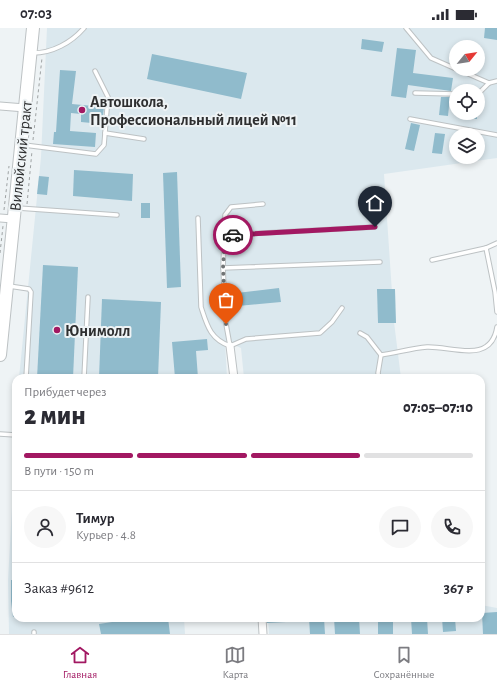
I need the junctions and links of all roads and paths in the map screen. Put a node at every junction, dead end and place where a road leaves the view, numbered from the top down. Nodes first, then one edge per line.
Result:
1 (32, 28) edge
2 (84, 28) edge
3 (406, 28) edge
4 (36, 53) junction
5 (449, 66) edge
6 (95, 70) dead end
7 (472, 76) edge
8 (497, 81) edge
9 (489, 83) junction
10 (485, 87) edge
11 (415, 93) dead end
12 (449, 94) edge
13 (0, 106) edge
14 (25, 108) junction
15 (410, 119) dead end
16 (105, 133) junction
17 (497, 135) edge
18 (144, 138) dead end
19 (27, 145) junction
20 (263, 204) dead end
21 (18, 212) junction
22 (117, 215) dead end
23 (0, 218) edge
24 (198, 218) dead end
25 (375, 227) dead end
26 (225, 235) junction
27 (497, 243) edge
28 (486, 248) junction
29 (432, 260) dead end
30 (380, 262) dead end
31 (223, 268) junction
32 (7, 286) junction
33 (88, 297) dead end
34 (342, 308) dead end
35 (497, 312) edge
36 (497, 327) edge
37 (360, 333) dead end
38 (230, 346) junction
39 (0, 355) edge
40 (381, 355) junction
41 (26, 374) edge
42 (84, 374) edge
43 (234, 374) edge
44 (378, 374) edge
45 (0, 434) edge
46 (12, 435) edge
47 (262, 622) edge
48 (263, 634) edge

1 - 4 main road, Вилюйский тракт
2 - 4 lane
3 - 5 lane
4 - 14 main road, Вилюйский тракт
4 - 19 path
6 - 16 lane
7 - 9 lane
8 - 9 lane
9 - 10 lane
11 - 12 lane
13 - 14 street
14 - 19 main road, Вилюйский тракт
15 - 17 lane
16 - 18 lane
16 - 19 lane
19 - 21 main road, Вилюйский тракт
19 - 21 path
20 - 26 lane
21 - 22 lane
21 - 23 street
21 - 32 main road, Вилюйский тракт
24 - 38 lane
25 - 26 lane
26 - 31 lane
27 - 28 lane
28 - 29 lane
28 - 35 lane
30 - 31 lane
31 - 38 lane
32 - 39 main road, Вилюйский тракт
32 - 41 lane
33 - 42 lane
34 - 38 lane
36 - 40 lane
37 - 40 lane
38 - 43 street
40 - 44 lane
45 - 46 lane
47 - 48 street

